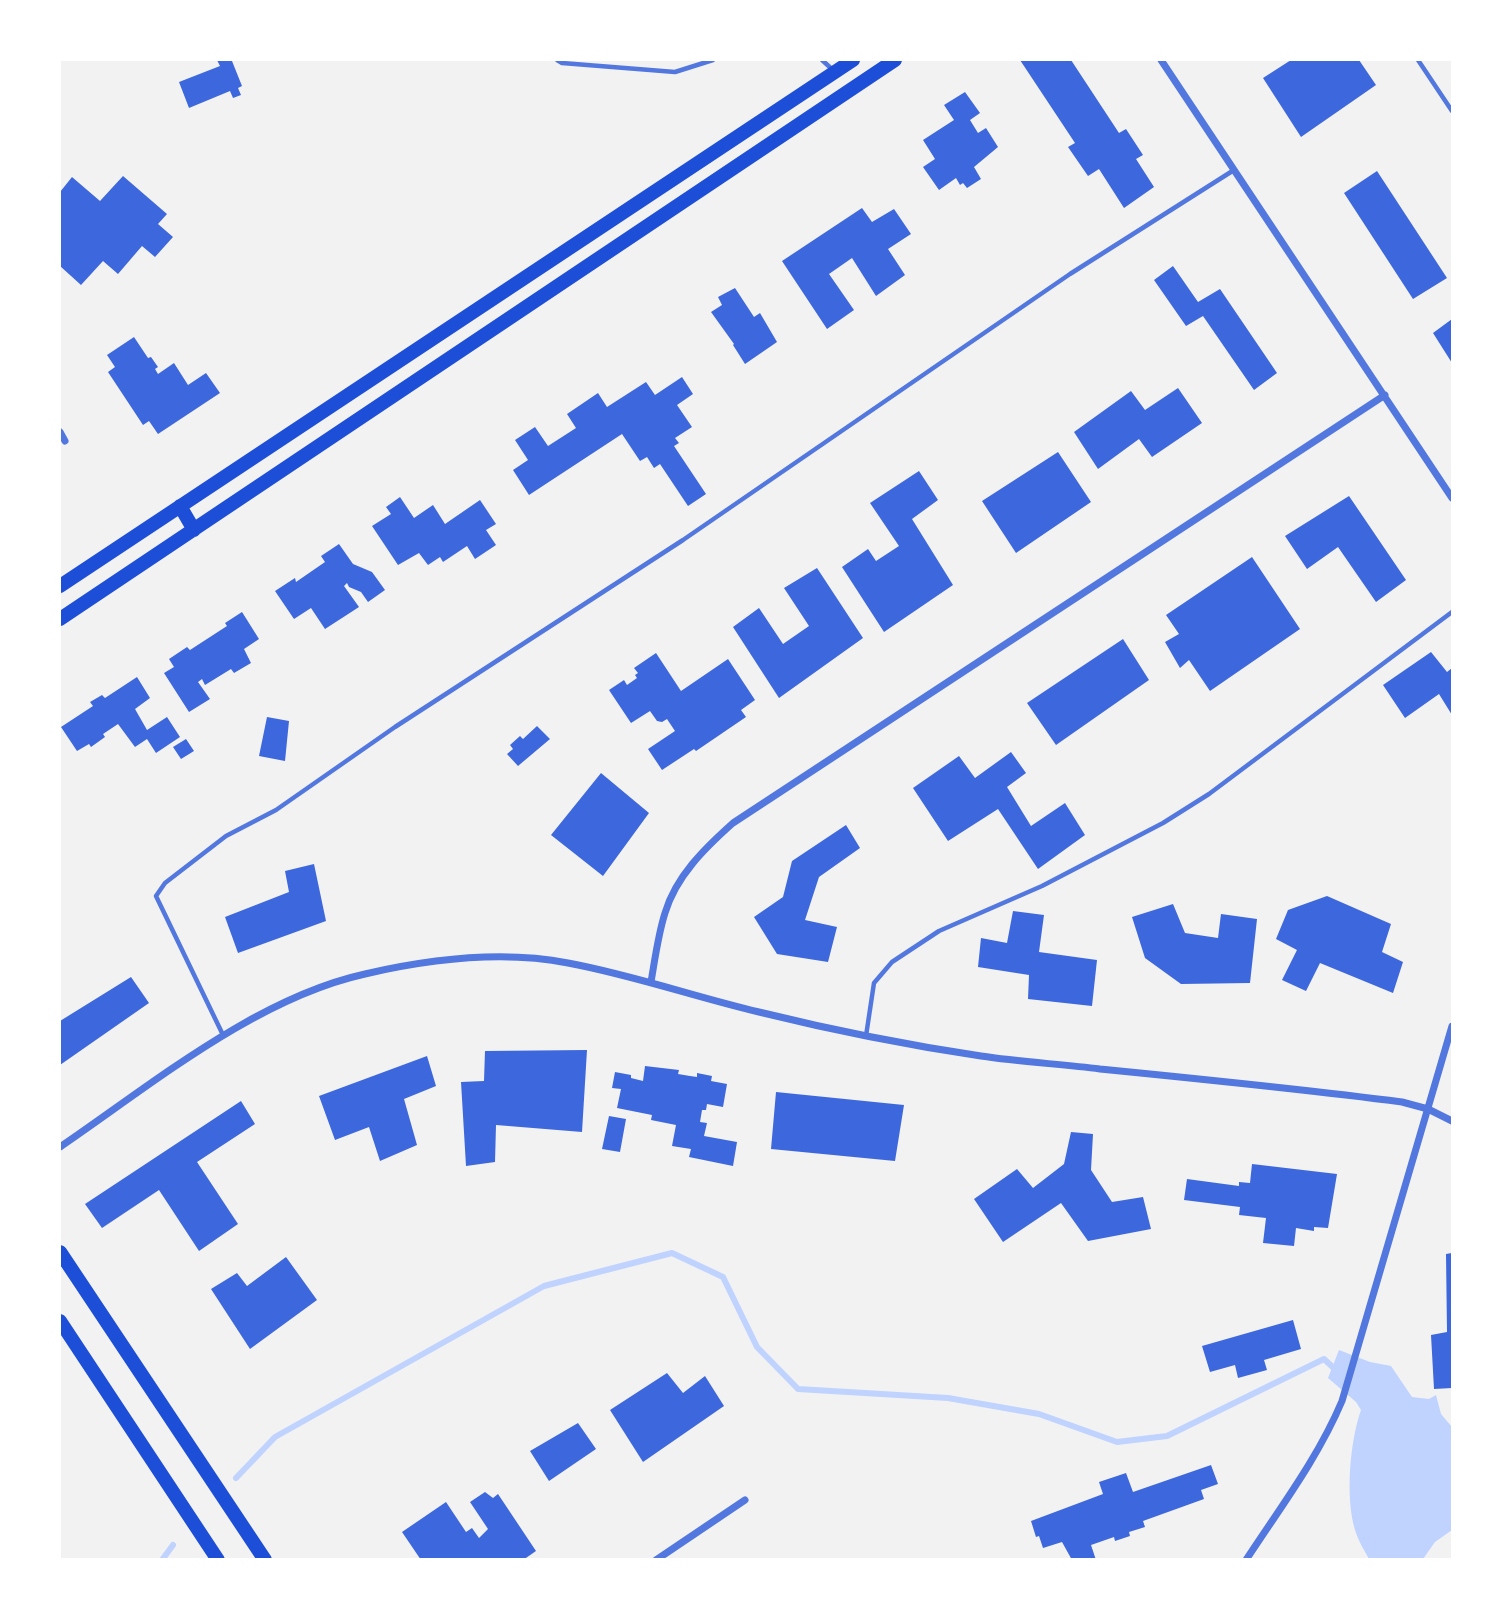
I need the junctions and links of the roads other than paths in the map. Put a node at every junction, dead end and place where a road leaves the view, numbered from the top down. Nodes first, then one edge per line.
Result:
1 (557, 60) edge
2 (713, 60) edge
3 (822, 60) edge
4 (853, 60) edge
5 (895, 60) edge
6 (1161, 60) edge
7 (1418, 60) edge
8 (834, 72) junction
9 (847, 91) junction
10 (1452, 111) edge
11 (1234, 170) junction
12 (505, 290) junction
13 (519, 311) junction
14 (1385, 395) junction
15 (60, 432) edge
16 (65, 441) dead end
17 (1452, 498) edge
18 (180, 506) junction
19 (194, 530) junction
20 (60, 586) edge
21 (1452, 612) edge
22 (60, 619) edge
23 (651, 982) junction
24 (1452, 1026) edge
25 (223, 1035) junction
26 (866, 1036) junction
27 (1428, 1109) junction
28 (1452, 1121) edge
29 (60, 1147) edge
30 (60, 1252) edge
31 (60, 1321) edge
32 (745, 1500) dead end
33 (218, 1559) edge
34 (265, 1559) edge
35 (656, 1559) edge
36 (1246, 1559) edge

1 - 2 lane
3 - 8 lane
4 - 8 main road
5 - 9 main road
6 - 11 street
7 - 10 lane
8 - 9 main road
8 - 12 main road
9 - 13 main road
11 - 14 street
11 - 25 lane
12 - 13 main road
12 - 18 main road
13 - 19 main road
14 - 17 street
14 - 23 street
15 - 16 street
18 - 19 main road
18 - 20 main road
19 - 22 main road
21 - 26 lane
23 - 25 street
23 - 26 street
24 - 27 street
25 - 29 street
26 - 27 street
27 - 28 street
27 - 36 street
30 - 34 main road
31 - 33 main road
32 - 35 street

